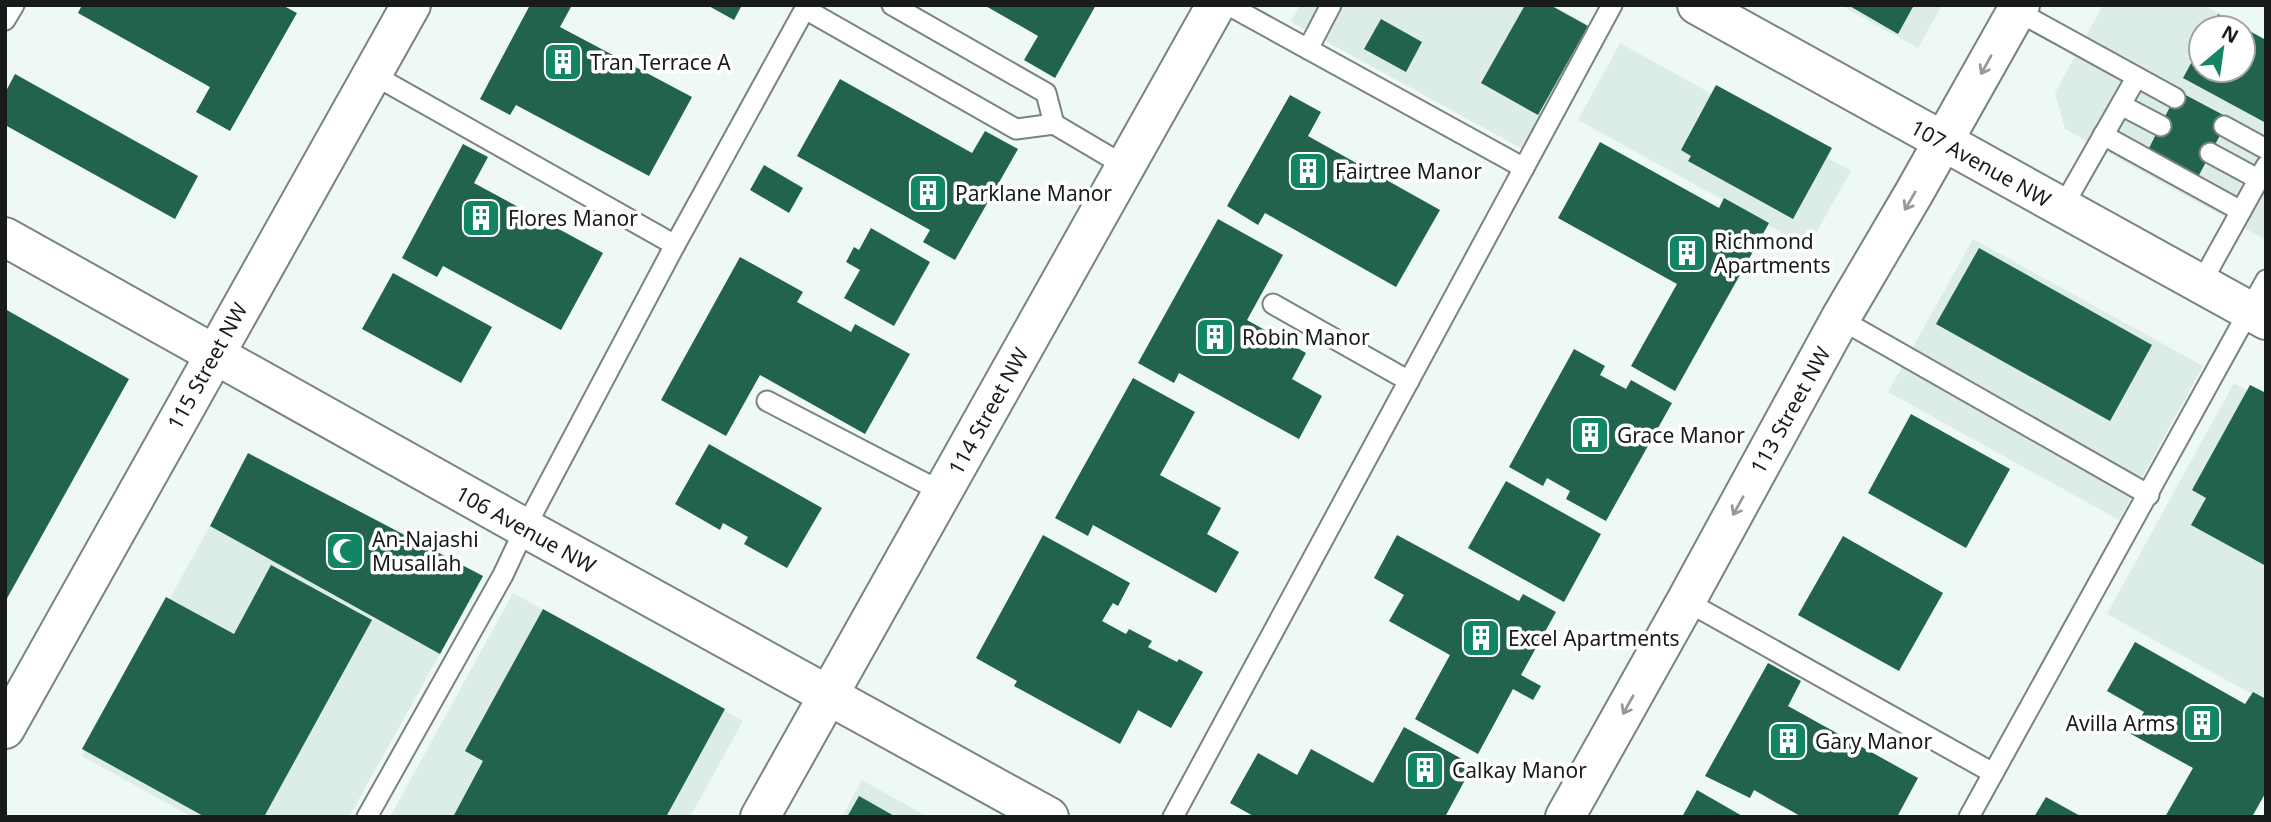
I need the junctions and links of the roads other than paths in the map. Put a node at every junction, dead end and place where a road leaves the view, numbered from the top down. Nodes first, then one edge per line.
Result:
1 (14, 5) edge
2 (411, 5) edge
3 (892, 5) edge
4 (1216, 5) edge
5 (1228, 5) edge
6 (1331, 5) edge
7 (1612, 5) edge
8 (1697, 5) edge
9 (806, 7) edge
10 (2018, 8) edge
11 (5, 20) edge
12 (1308, 49) junction
13 (372, 74) junction
14 (2136, 78) junction
15 (2175, 98) dead end
16 (2121, 104) junction
17 (1055, 124) junction
18 (2161, 126) dead end
19 (2224, 126) dead end
20 (2103, 135) junction
21 (1943, 141) junction
22 (2266, 149) edge
23 (2210, 153) dead end
24 (1125, 166) junction
25 (1524, 168) junction
26 (2262, 172) edge
27 (2062, 208) junction
28 (2241, 211) junction
29 (5, 237) edge
30 (676, 245) junction
31 (2200, 285) junction
32 (1273, 304) dead end
33 (2260, 304) edge
34 (1839, 319) junction
35 (214, 355) junction
36 (1409, 381) junction
37 (766, 401) dead end
38 (942, 492) junction
39 (2149, 495) junction
40 (525, 528) junction
41 (1686, 601) junction
42 (827, 695) junction
43 (5, 729) edge
44 (1993, 773) junction
45 (367, 817) edge
46 (760, 817) edge
47 (1049, 817) edge
48 (1173, 817) edge
49 (1565, 817) edge
50 (1969, 817) edge

1 - 11 lane
2 - 13 street, 115 Street NW
3 - 17 lane
4 - 24 street, 114 Street NW
5 - 12 lane
6 - 12 lane
7 - 25 lane
8 - 21 street, 107 Avenue NW
9 - 17 lane
9 - 30 lane
10 - 14 lane
10 -> 21 street, 113 Street NW
12 - 25 lane
13 - 30 lane
13 - 35 street, 115 Street NW
14 - 15 lane
14 - 16 lane
16 - 18 lane
16 - 20 lane
17 - 24 lane
19 - 22 lane
20 - 27 lane
20 - 28 lane
21 - 27 street, 107 Avenue NW
21 -> 34 street, 113 Street NW
23 - 26 lane
24 - 38 street, 114 Street NW
25 - 36 lane
26 - 28 lane
27 - 31 street, 107 Avenue NW
28 - 31 lane
29 - 35 street, 106 Avenue NW
30 - 40 lane
31 - 33 street, 107 Avenue NW
32 - 36 lane
33 - 39 lane
34 - 39 lane
34 -> 41 street, 113 Street NW
35 - 40 street, 106 Avenue NW
35 - 43 street, 115 Street NW
36 - 48 lane
37 - 38 lane
38 - 42 street, 114 Street NW
39 - 44 lane
40 - 42 street, 106 Avenue NW
40 - 45 lane
41 - 44 lane
41 -> 49 street, 113 Street NW
42 - 46 street, 114 Street NW
42 - 47 street, 106 Avenue NW
44 - 50 lane

